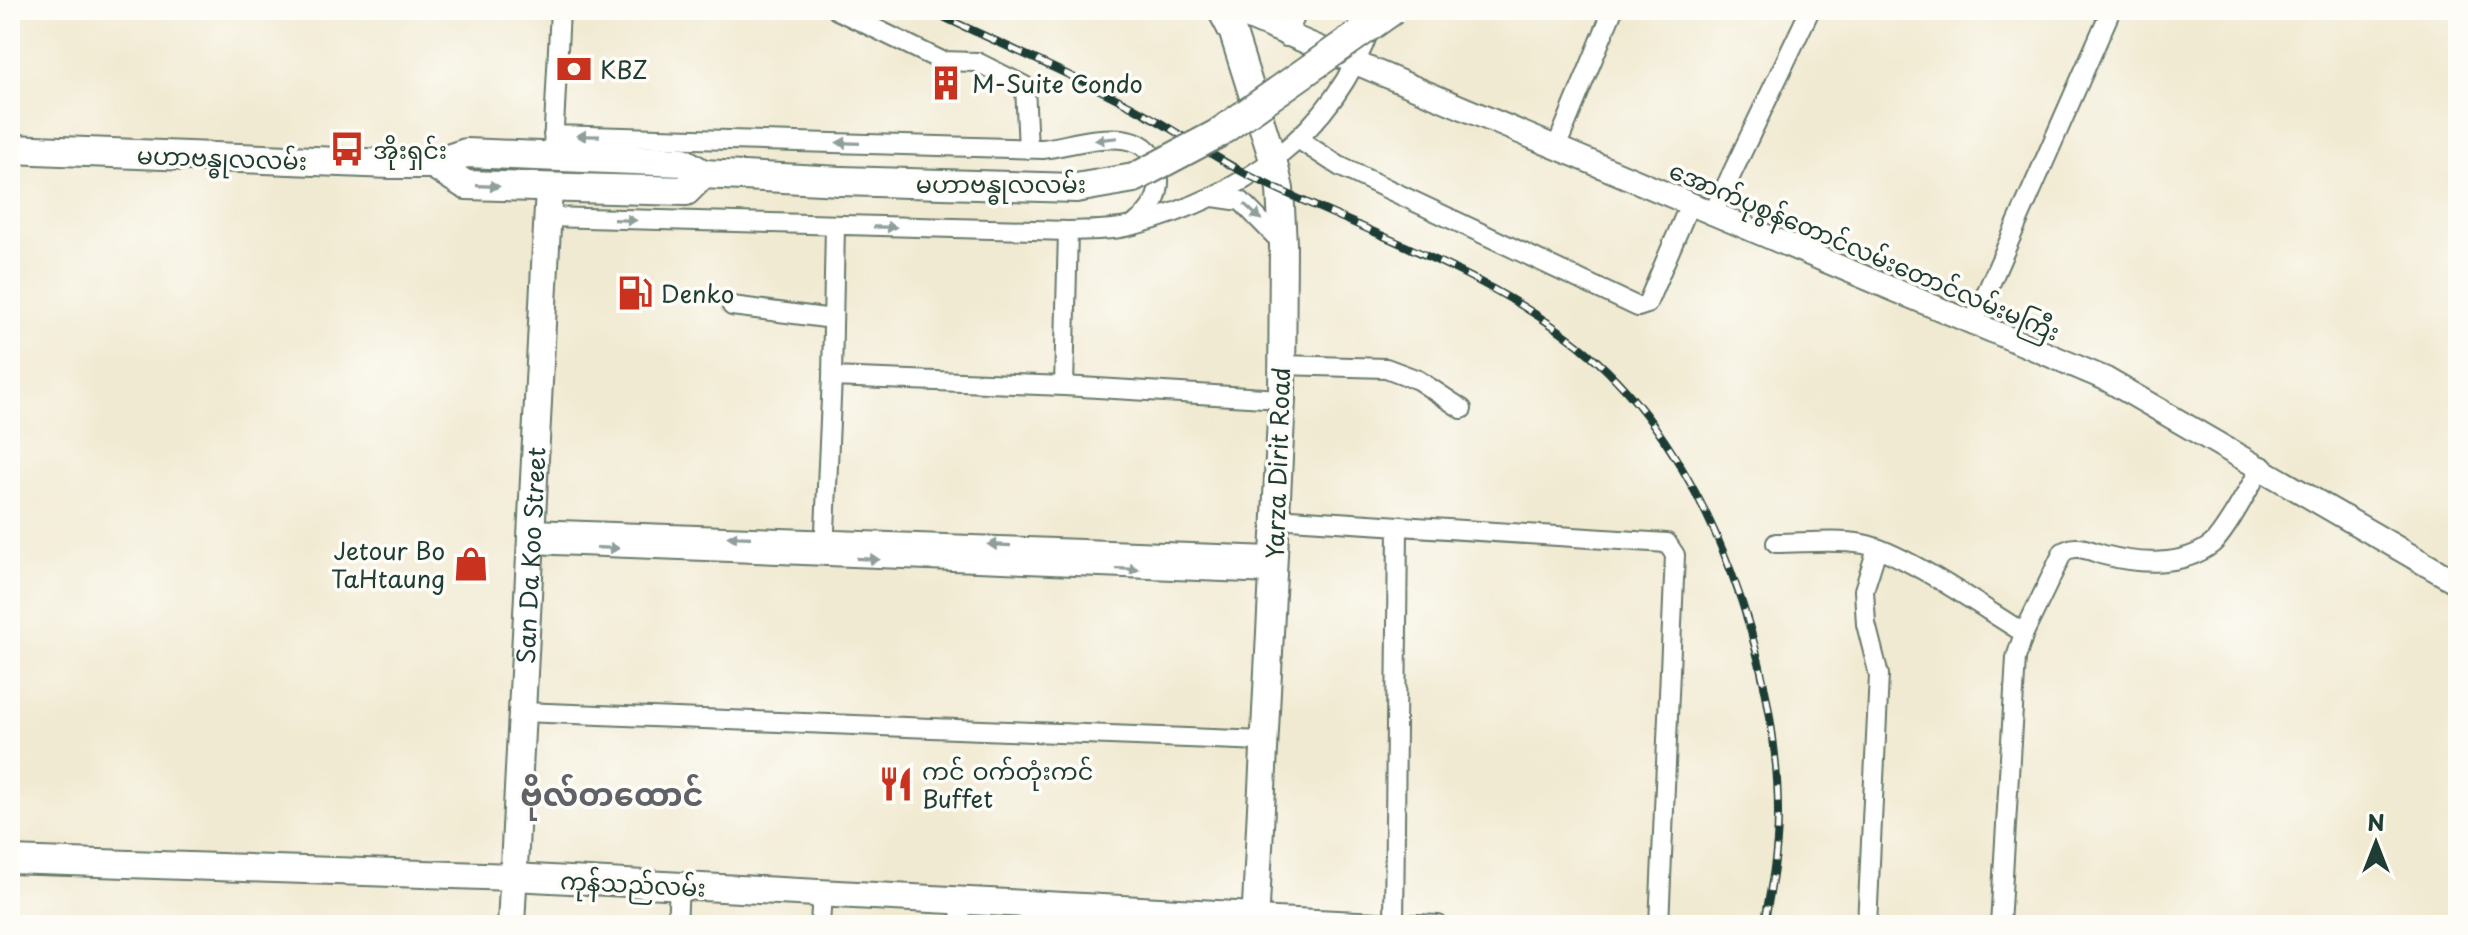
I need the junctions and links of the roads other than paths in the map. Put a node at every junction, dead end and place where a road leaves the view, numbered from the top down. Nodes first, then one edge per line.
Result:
1 (560, 10) edge
2 (837, 10) edge
3 (1221, 10) edge
4 (1230, 10) edge
5 (1298, 10) edge
6 (1379, 10) edge
7 (1393, 10) edge
8 (1613, 10) edge
9 (1810, 10) edge
10 (2111, 10) edge
11 (1286, 37) junction
12 (1357, 65) junction
13 (1298, 139) junction
14 (553, 146) junction
15 (1556, 148) junction
16 (1028, 149) junction
17 (12, 150) edge
18 (1274, 163) junction
19 (433, 164) junction
20 (703, 174) junction
21 (549, 188) junction
22 (1213, 197) junction
23 (1689, 206) junction
24 (1712, 215) junction
25 (547, 217) junction
26 (835, 226) junction
27 (1132, 226) junction
28 (1068, 231) junction
29 (1283, 244) junction
30 (732, 306) dead end
31 (833, 319) junction
32 (1973, 323) junction
33 (1282, 365) junction
34 (832, 377) junction
35 (1064, 386) junction
36 (1282, 399) junction
37 (1462, 409) dead end
38 (2262, 466) junction
39 (1274, 518) junction
40 (1398, 528) junction
41 (531, 537) junction
42 (1776, 543) dead end
43 (824, 549) junction
44 (1877, 549) junction
45 (1273, 565) junction
46 (2458, 583) edge
47 (2024, 633) junction
48 (522, 712) junction
49 (1264, 741) junction
50 (10, 860) edge
51 (513, 877) junction
52 (679, 886) junction
53 (822, 893) junction
54 (960, 913) edge
55 (1102, 917) edge
56 (1255, 921) edge
57 (1394, 924) edge
58 (511, 925) edge
59 (677, 925) edge
60 (820, 925) edge
61 (1438, 925) edge
62 (1659, 925) edge
63 (1867, 925) edge
64 (2000, 925) edge

1 - 14 street
2 - 16 street
3 - 18 main road, Yarza Dirit Road
4 - 11 street, အောက်ပုစွန်တောင်လမ်းတောင်လမ်းမကြီး
5 - 11 street
6 - 12 street
7 - 20 main road, မဟာဗန္ဓုလလမ်း, bridge
8 - 15 street
9 - 24 street
10 - 32 street
11 - 12 street, အောက်ပုစွန်တောင်လမ်းတောင်လမ်းမကြီး
12 - 13 street
12 - 15 street, အောက်ပုစွန်တောင်လမ်းတောင်လမ်းမကြီး
13 - 18 street
13 - 23 street
16 -> 14 street
14 - 19 main road, မဟာဗန္ဓုလလမ်း
14 - 20 main road, မဟာဗန္ဓုလလမ်း
15 - 23 street, အောက်ပုစွန်တောင်လမ်းတောင်လမ်းမကြီး
27 -> 16 street
17 - 19 main road, မဟာဗန္ဓုလလမ်း
18 - 22 street
18 - 29 main road, Yarza Dirit Road
19 -> 21 main road, မဟာဗန္ဓုလလမ်း
20 - 21 main road, မဟာဗန္ဓုလလမ်း
21 - 25 main road, San Da Koo Street
22 - 27 street
22 -> 29 street
23 - 24 street, အောက်ပုစွန်တောင်လမ်းတောင်လမ်းမကြီး
24 - 32 street, အောက်ပုစွန်တောင်လမ်းတောင်လမ်းမကြီး
25 -> 26 street
25 - 41 main road, San Da Koo Street
26 -> 28 street
26 - 31 street
27 - 28 street
28 - 35 street
29 - 33 main road, Yarza Dirit Road
30 - 31 street
31 - 34 street
32 - 38 street, အောက်ပုစွန်တောင်လမ်းတောင်လမ်းမကြီး
33 - 36 main road, Yarza Dirit Road
33 - 37 street
34 - 35 street
34 - 43 street
35 - 36 street
36 - 39 main road, Yarza Dirit Road
38 - 46 street, အောက်ပုစွန်တောင်လမ်းတောင်လမ်းမကြီး
38 - 47 street
39 - 40 street
39 - 45 main road, Yarza Dirit Road
40 - 57 street
40 - 62 street
41 - 43 street
41 - 48 main road, San Da Koo Street
42 - 44 street
43 - 45 street
44 - 47 street
44 - 63 street
45 - 49 main road, Yarza Dirit Road
47 - 64 street
48 - 49 street
48 - 51 main road, San Da Koo Street
49 - 56 main road, Yarza Dirit Road
50 - 51 main road, ကုန်သည်လမ်း
51 - 52 main road, ကုန်သည်လမ်း
51 - 58 main road, San Da Koo Street
52 - 53 main road, ကုန်သည်လမ်း
52 - 59 street
53 - 54 main road, ကုန်သည်လမ်း
53 - 60 street
54 - 55 main road, ကုန်သည်လမ်း
55 - 56 main road, ကုန်သည်လမ်း
56 - 57 street
57 - 61 street

